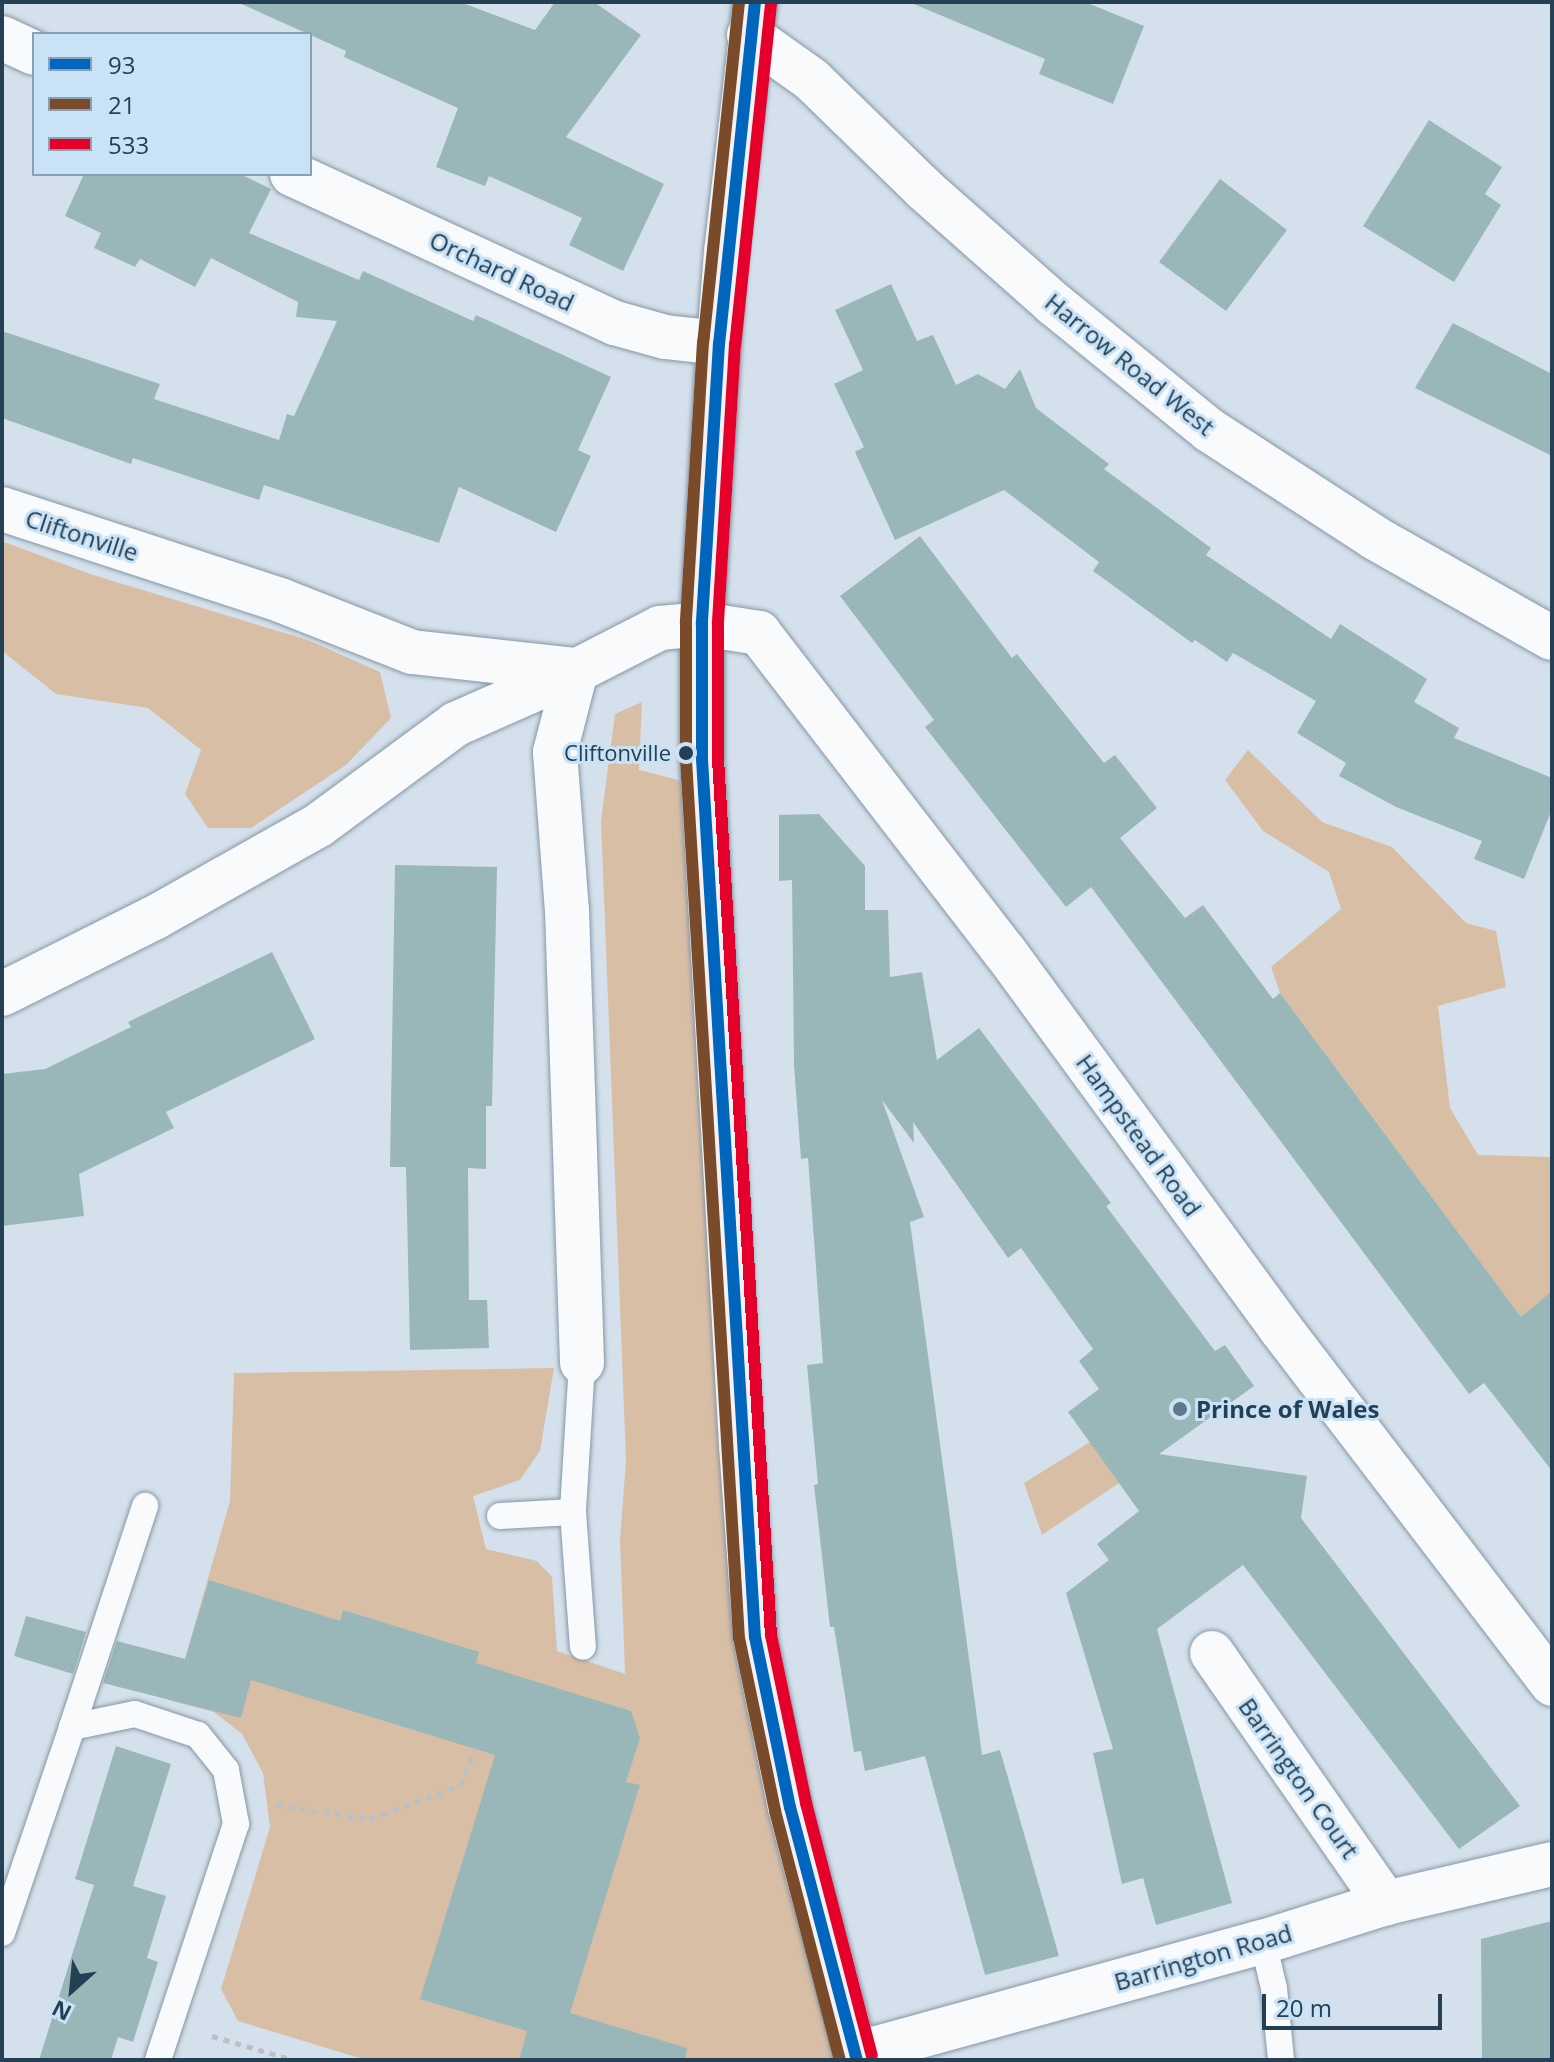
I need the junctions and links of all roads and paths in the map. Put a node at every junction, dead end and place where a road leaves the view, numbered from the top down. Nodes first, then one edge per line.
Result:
1 (752, 18) edge
2 (2, 38) edge
3 (32, 52) edge
4 (296, 176) edge
5 (719, 343) junction
6 (2, 509) edge
7 (702, 624) junction
8 (1552, 638) edge
9 (576, 671) junction
10 (2, 994) edge
11 (582, 1363) joint
12 (145, 1506) dead end
13 (573, 1512) junction
14 (500, 1516) dead end
15 (583, 1647) dead end
16 (1212, 1653) dead end
17 (1552, 1684) edge
18 (72, 1727) junction
19 (475, 1748) dead end
20 (232, 1798) junction
21 (1552, 1864) edge
22 (1386, 1903) junction
23 (2, 1933) edge
24 (1263, 1942) junction
25 (172, 2025) junction
26 (856, 2057) edge
27 (158, 2060) edge
28 (294, 2060) edge
29 (1281, 2060) edge

1 - 5 main road
1 - 8 street, Harrow Road West
2 - 3 street
4 - 5 street, Orchard Road
5 - 7 main road
6 - 9 street, Cliftonville
7 - 9 street
7 - 17 street, Hampstead Road
7 - 26 main road
9 - 10 street
9 - 11 street
11 - 13 lane
12 - 18 lane
13 - 14 lane
13 - 15 lane
16 - 22 street, Barrington Court
18 - 20 lane
18 - 23 lane
19 - 20 path
20 - 25 lane
21 - 22 street, Barrington Road
22 - 24 street, Barrington Road
24 - 26 street, Barrington Road
24 - 29 lane
25 - 27 lane
25 - 28 path

